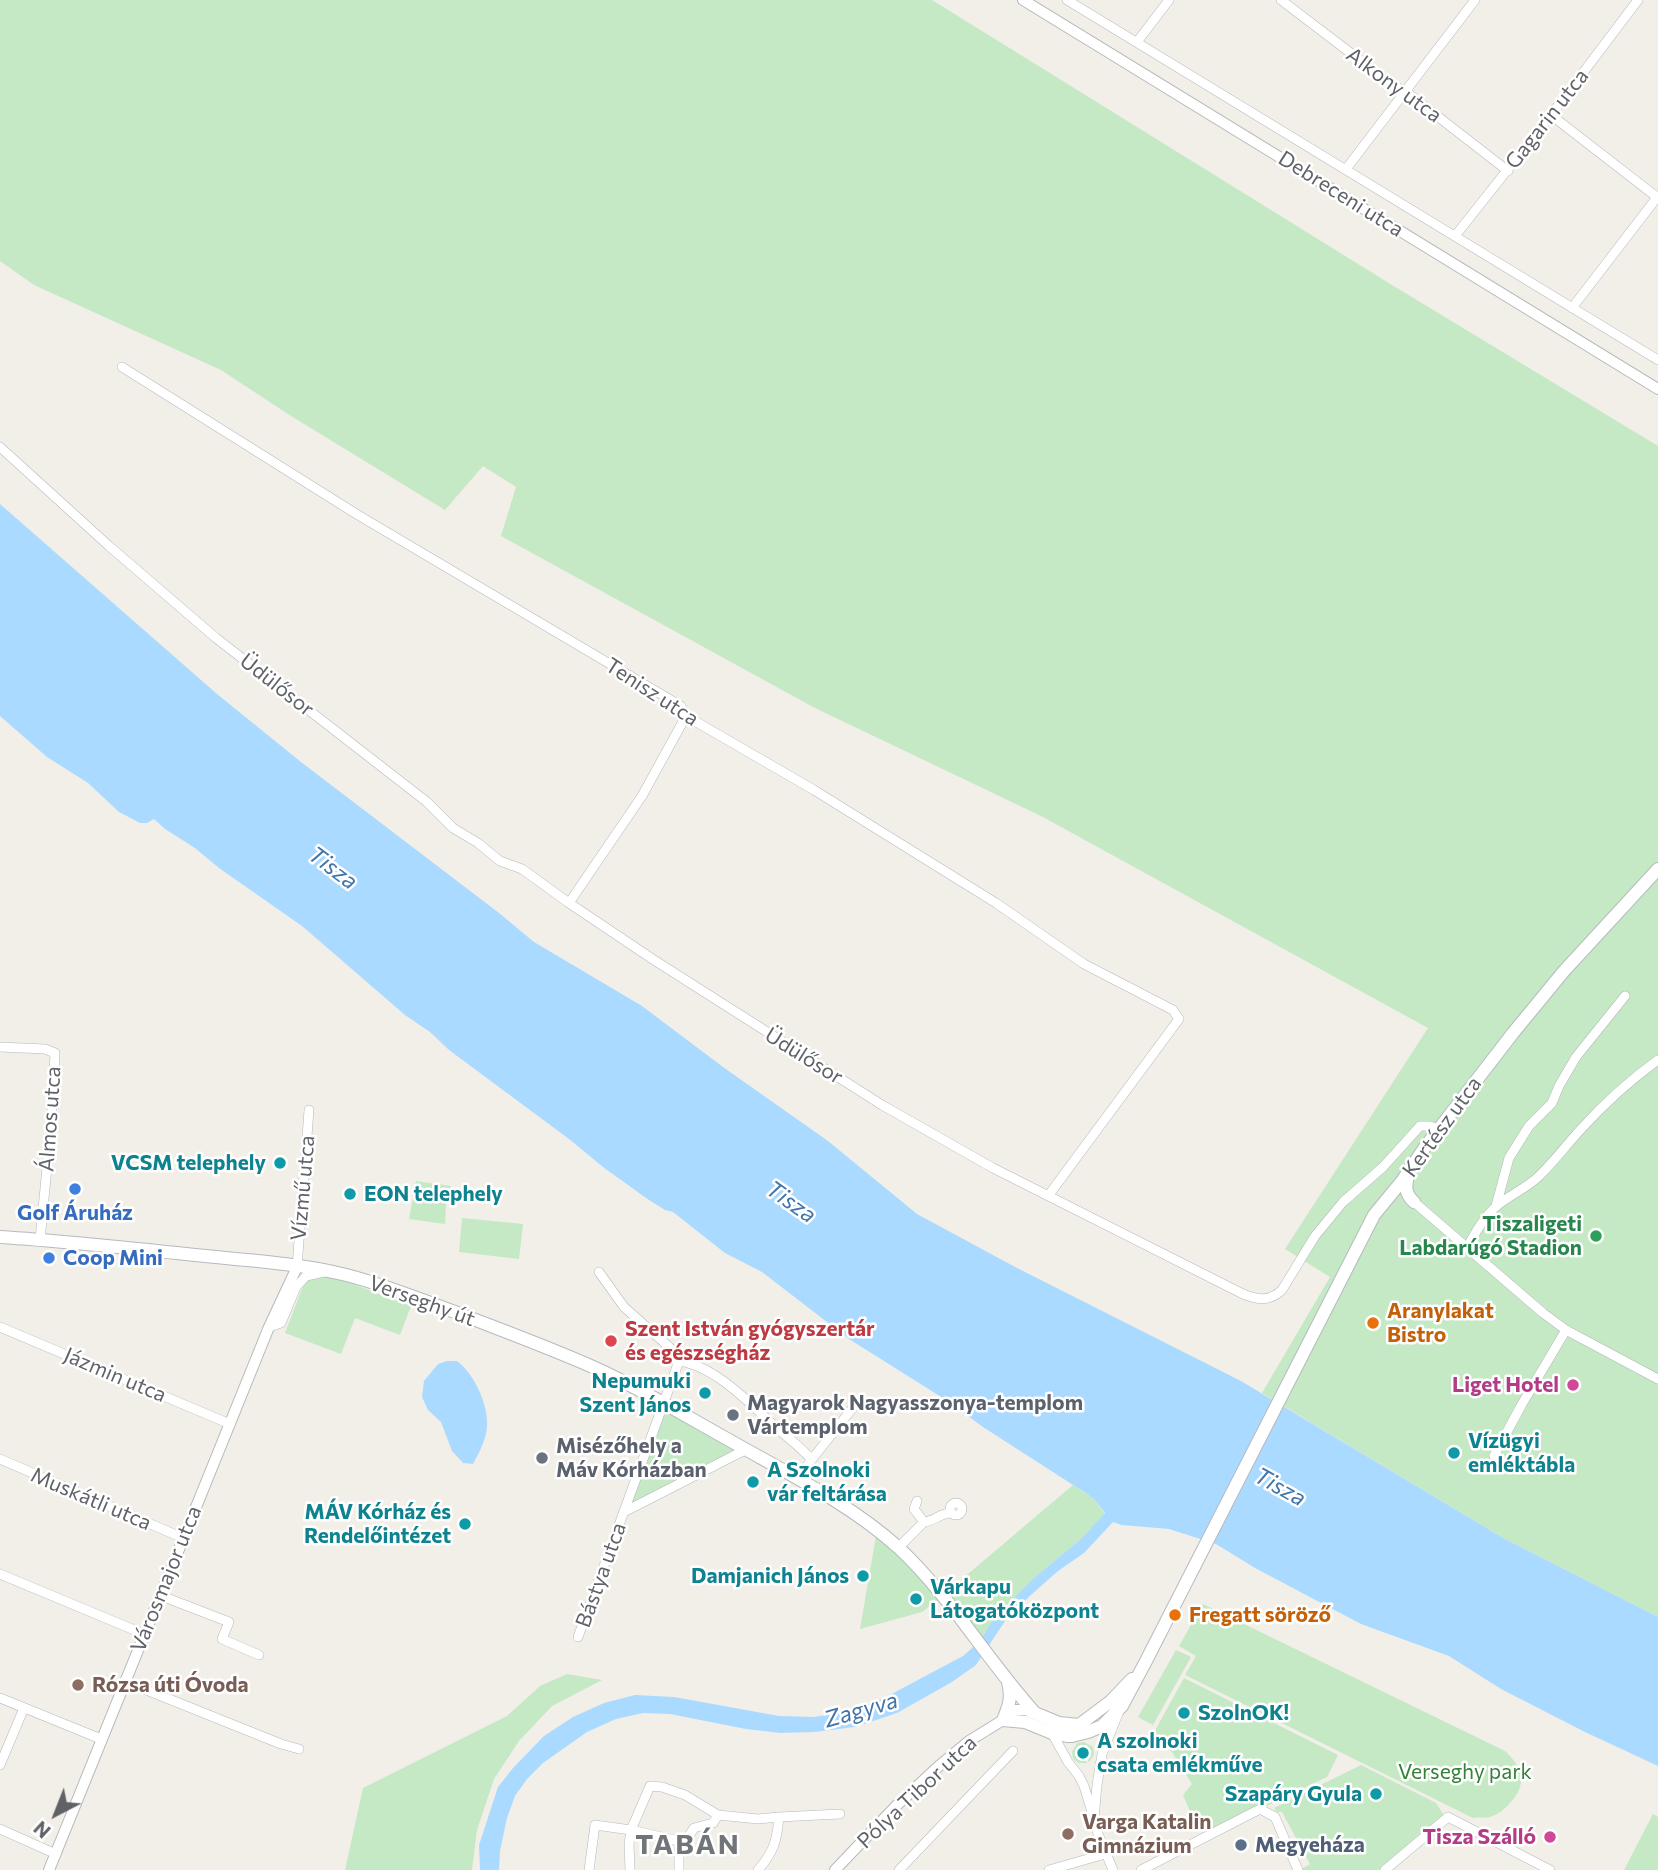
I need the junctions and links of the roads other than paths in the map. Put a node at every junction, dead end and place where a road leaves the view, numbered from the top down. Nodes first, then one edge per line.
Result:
1 (1023, 0) edge
2 (1067, 0) edge
3 (1170, 0) edge
4 (1281, 0) edge
5 (1475, 0) edge
6 (1638, 0) edge
7 (1137, 43) junction
8 (1405, 91) junction
9 (1551, 115) junction
10 (1346, 169) junction
11 (1507, 170) junction
12 (1658, 197) edge
13 (1455, 236) junction
14 (1572, 308) junction
15 (1658, 360) edge
16 (122, 366) dead end
17 (1658, 389) edge
18 (0, 447) edge
19 (686, 716) junction
20 (1658, 869) edge
21 (569, 903) junction
22 (1625, 996) dead end
23 (0, 1046) edge
24 (1658, 1060) edge
25 (309, 1110) dead end
26 (1439, 1129) junction
27 (1413, 1163) junction
28 (1394, 1191) junction
29 (1048, 1196) junction
30 (1414, 1202) junction
31 (1496, 1206) junction
32 (1378, 1210) junction
33 (0, 1237) edge
34 (40, 1240) junction
35 (1467, 1248) junction
36 (297, 1267) junction
37 (328, 1271) junction
38 (600, 1272) dead end
39 (0, 1327) edge
40 (268, 1328) junction
41 (1566, 1330) junction
42 (679, 1361) junction
43 (1658, 1379) edge
44 (859, 1400) dead end
45 (664, 1404) junction
46 (230, 1424) junction
47 (745, 1450) junction
48 (1494, 1456) dead end
49 (811, 1459) junction
50 (0, 1460) edge
51 (796, 1478) junction
52 (916, 1501) dead end
53 (624, 1512) junction
54 (951, 1513) dead end
55 (924, 1522) junction
56 (183, 1538) junction
57 (898, 1548) junction
58 (0, 1574) edge
59 (159, 1595) junction
60 (144, 1634) junction
61 (578, 1637) dead end
62 (259, 1655) dead end
63 (1139, 1672) junction
64 (124, 1681) junction
65 (1007, 1681) junction
66 (0, 1698) edge
67 (1122, 1706) junction
68 (24, 1708) junction
69 (1028, 1711) junction
70 (1003, 1720) junction
71 (1052, 1733) junction
72 (1086, 1735) junction
73 (101, 1739) junction
74 (299, 1749) dead end
75 (1013, 1751) dead end
76 (1102, 1754) junction
77 (1066, 1756) junction
78 (0, 1765) edge
79 (840, 1814) dead end
80 (718, 1815) junction
81 (779, 1817) junction
82 (1094, 1819) junction
83 (0, 1829) edge
84 (631, 1830) junction
85 (679, 1841) junction
86 (56, 1854) junction
87 (1105, 1854) junction
88 (1532, 1866) edge
89 (49, 1870) edge
90 (589, 1870) edge
91 (629, 1870) edge
92 (679, 1870) edge
93 (758, 1870) edge
94 (835, 1870) edge
95 (899, 1870) edge
96 (1049, 1870) edge
97 (1113, 1870) edge
98 (1141, 1870) edge
99 (1298, 1870) edge
100 (1384, 1870) edge
101 (1550, 1870) edge

1 - 17 street, Debreceni utca
2 - 7 street, Debreceni utca
3 - 7 street
4 - 8 street, Alkony utca
5 - 8 street
6 - 9 street, Gagarin utca
7 - 10 street, Debreceni utca
8 - 10 street
8 - 11 street, Alkony utca
9 - 11 street, Gagarin utca
9 - 12 street
10 - 13 street, Debreceni utca
11 - 13 street, Gagarin utca
12 - 14 street
13 - 14 street, Debreceni utca
14 - 15 street, Debreceni utca
16 - 19 street, Tenisz utca
18 - 21 street, Üdülősor
19 - 21 street
19 - 29 street, Tenisz utca
20 - 26 main road, Kertész utca
21 - 29 street, Üdülősor
22 - 31 street
23 - 34 street, Álmos utca
24 - 31 street
25 - 36 street, Vízmű utca
26 - 27 main road, Kertész utca
26 - 29 street, Üdülősor
27 - 28 main road, Kertész utca
27 - 30 main road
28 - 30 main road
28 - 32 main road, Kertész utca
30 - 32 main road
30 - 35 street
31 - 35 street
32 - 63 main road, Kertész utca
33 - 34 main road, Verseghy út
34 - 36 main road, Verseghy út
35 - 41 street
36 - 37 main road, Verseghy út
36 - 40 street, Városmajor utca
37 - 40 street, Városmajor utca
37 - 45 main road, Verseghy út
38 - 42 street
39 - 46 street, Jázmin utca
40 - 46 street, Városmajor utca
41 - 43 street
41 - 48 street
42 - 45 street
42 - 49 street
44 - 49 street
45 - 47 main road, Verseghy út
45 - 53 street, Bástya utca
46 - 56 street, Városmajor utca
47 - 51 main road, Verseghy út
47 - 53 street
49 - 51 street
50 - 56 street, Muskátli utca
51 - 57 main road, Verseghy út
52 - 55 street
53 - 61 street, Bástya utca
54 - 55 street
55 - 57 street
56 - 59 street, Városmajor utca
57 - 65 main road, Verseghy út
58 - 60 street
59 - 60 street, Városmajor utca
59 - 62 street
60 - 64 street, Városmajor utca
63 - 67 main road, Kertész utca
63 - 72 main road
64 - 73 street, Városmajor utca
64 - 74 street
65 - 69 main road, Verseghy út
65 - 70 main road
66 - 68 street
67 - 72 main road
67 - 76 street
68 - 73 street
68 - 78 street
69 - 70 street, Pólya Tibor utca
69 - 71 main road, Verseghy út
69 - 72 main road
70 - 71 main road
70 - 94 street, Pólya Tibor utca
71 - 72 main road
71 - 77 street
72 - 76 street
72 - 77 street
73 - 86 street, Városmajor utca
75 - 95 street
76 - 82 street
77 - 82 street
79 - 81 street
80 - 81 street
80 - 84 street
80 - 85 street
81 - 93 street
82 - 87 street
83 - 86 street
84 - 85 street
84 - 90 street
84 - 91 street
85 - 92 street
86 - 89 street, Városmajor utca
87 - 96 street
87 - 97 street
88 - 100 street
88 - 101 street
98 - 99 street

